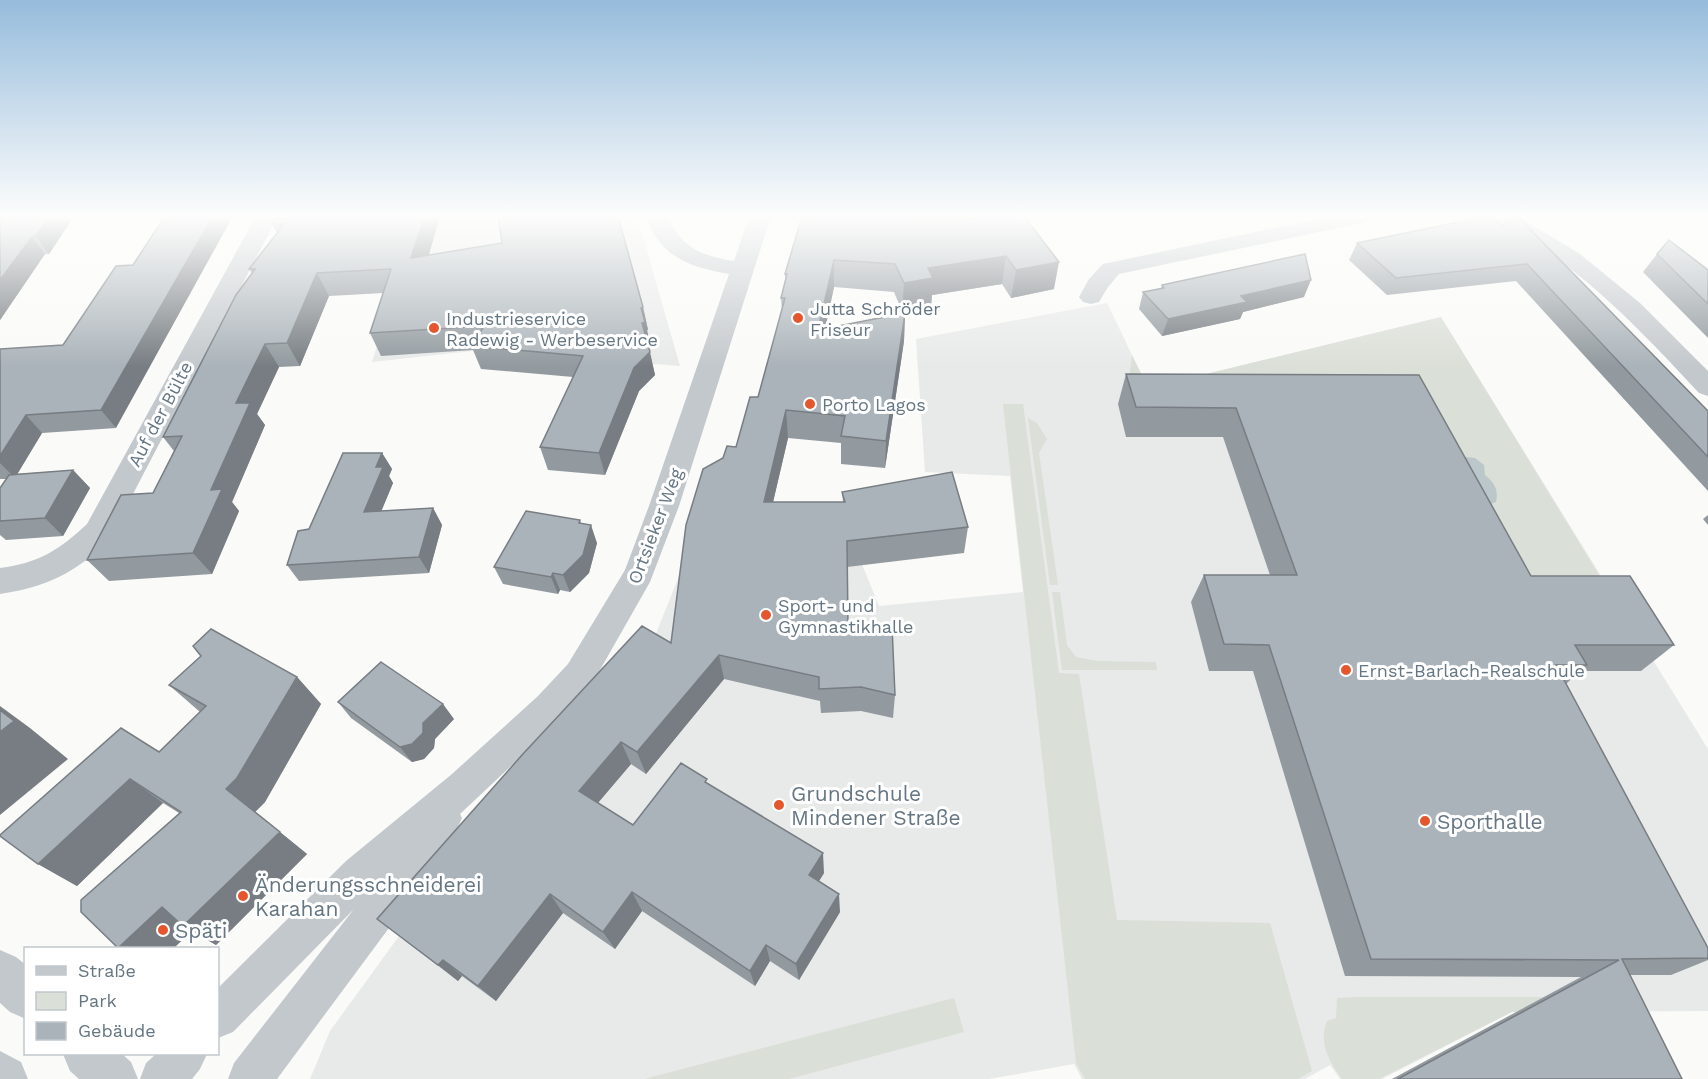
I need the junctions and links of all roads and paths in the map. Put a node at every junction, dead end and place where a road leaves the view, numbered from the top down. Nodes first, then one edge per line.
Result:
1 (240, 266) edge
2 (723, 266) edge
3 (743, 266) edge
4 (1124, 266) edge
5 (1581, 266) edge
6 (742, 270) junction
7 (1091, 297) dead end
8 (1708, 387) edge
9 (10, 580) edge
10 (465, 786) junction
11 (0, 973) edge
12 (24, 994) edge
13 (219, 1016) edge
14 (89, 1055) edge
15 (183, 1055) edge
16 (0, 1075) edge
17 (4, 1079) edge
18 (114, 1079) edge
19 (162, 1079) edge
20 (250, 1079) edge

1 - 9 street, Auf der Bülte
2 - 6 street
3 - 6 street, Ortsieker Weg
4 - 7 street
5 - 8 street
6 - 10 street, Ortsieker Weg
10 - 13 street, Ortsieker Weg
10 - 20 street, Ortsieker Weg
11 - 12 street
14 - 18 street
15 - 19 street
16 - 17 street

